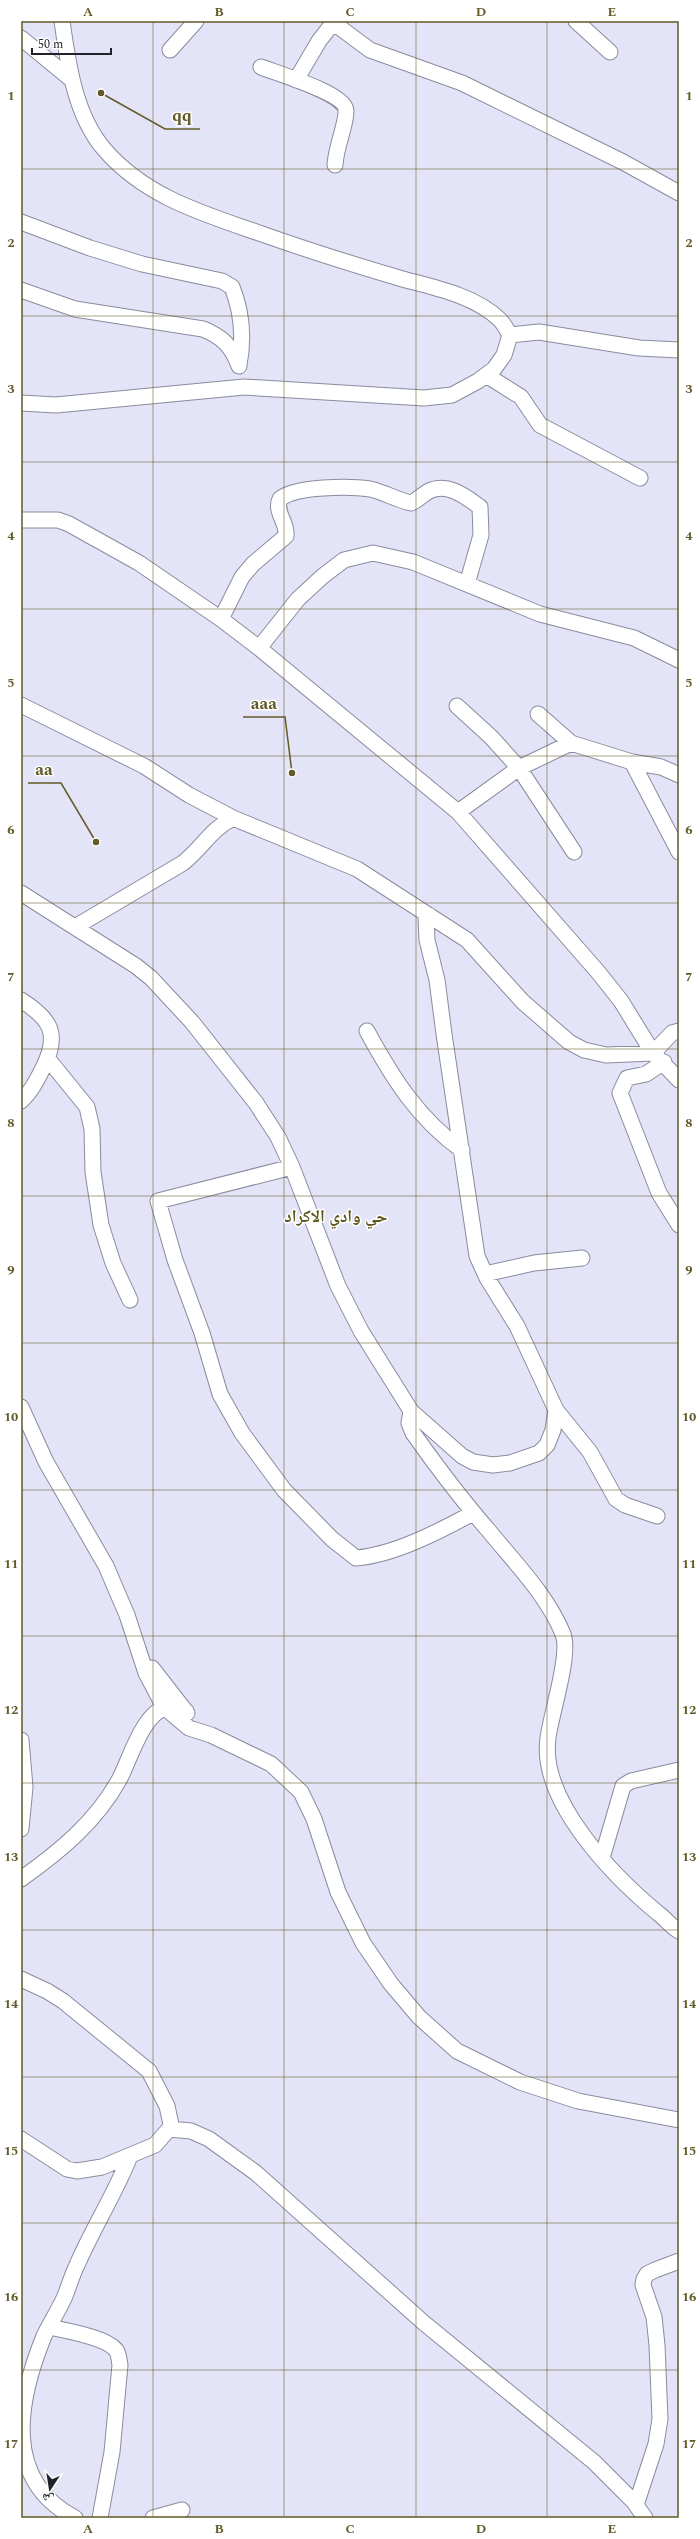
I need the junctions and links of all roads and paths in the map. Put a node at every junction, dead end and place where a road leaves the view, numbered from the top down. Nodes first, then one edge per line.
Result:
1 (62, 21) edge
2 (196, 21) edge
3 (576, 21) edge
4 (332, 22) edge
5 (21, 38) edge
6 (170, 50) dead end
7 (610, 52) dead end
8 (261, 67) dead end
9 (72, 80) junction
10 (296, 80) junction
11 (335, 165) dead end
12 (678, 191) edge
13 (21, 222) edge
14 (21, 290) edge
15 (510, 335) junction
16 (679, 350) edge
17 (239, 365) junction
18 (486, 375) junction
19 (244, 387) junction
20 (21, 403) edge
21 (640, 478) dead end
22 (21, 520) edge
23 (467, 584) junction
24 (221, 619) junction
25 (259, 648) junction
26 (679, 660) edge
27 (21, 705) edge
28 (457, 706) dead end
29 (538, 714) dead end
30 (571, 743) junction
31 (632, 762) junction
32 (519, 768) junction
33 (679, 775) edge
34 (458, 812) junction
35 (233, 818) junction
36 (574, 852) dead end
37 (679, 852) edge
38 (21, 893) edge
39 (429, 915) junction
40 (75, 927) junction
41 (21, 1000) edge
42 (367, 1031) dead end
43 (679, 1031) edge
44 (658, 1058) junction
45 (48, 1059) junction
46 (679, 1080) edge
47 (21, 1101) edge
48 (462, 1150) junction
49 (292, 1167) junction
50 (679, 1225) edge
51 (582, 1258) dead end
52 (485, 1274) junction
53 (130, 1300) dead end
54 (21, 1407) edge
55 (556, 1410) junction
56 (411, 1411) junction
57 (473, 1513) junction
58 (658, 1516) dead end
59 (138, 1646) junction
60 (164, 1685) junction
61 (164, 1707) junction
62 (186, 1711) junction
63 (211, 1735) junction
64 (21, 1740) edge
65 (679, 1770) edge
66 (21, 1829) edge
67 (602, 1858) junction
68 (21, 1879) edge
69 (679, 1932) edge
70 (21, 1980) edge
71 (679, 2120) edge
72 (172, 2129) junction
73 (21, 2139) edge
74 (130, 2156) junction
75 (679, 2261) edge
76 (50, 2327) junction
77 (636, 2505) junction
78 (182, 2510) dead end
79 (74, 2518) edge
80 (100, 2518) edge
81 (153, 2518) edge
82 (645, 2518) edge

1 - 9 street
2 - 6 street
3 - 7 street
4 - 10 street
4 - 12 street
5 - 9 street
8 - 10 street
9 - 15 street
10 - 11 street
13 - 17 street
14 - 17 street
15 - 16 street
15 - 18 street
17 - 19 street
18 - 19 street
18 - 21 street
19 - 20 street
22 - 24 street
23 - 24 street
23 - 25 street
23 - 26 street
24 - 25 street
25 - 34 street
27 - 35 street
28 - 32 street
29 - 30 street
30 - 31 street
30 - 32 street
31 - 33 street
31 - 37 street
32 - 34 street
32 - 36 street
34 - 44 street
35 - 39 street
35 - 40 street
38 - 40 street
39 - 44 street
39 - 48 street
40 - 49 street
41 - 45 street
42 - 48 street
43 - 44 street
44 - 46 street
44 - 50 street
45 - 47 street
45 - 53 street
48 - 52 street
49 - 56 street
49 - 57 street
51 - 52 street
52 - 55 street
54 - 59 street
55 - 56 street
55 - 58 street
56 - 57 street
57 - 67 street
59 - 60 street
59 - 61 street
60 - 61 street
60 - 62 street
61 - 62 street
61 - 63 street
61 - 68 street
62 - 63 street
63 - 71 street
64 - 66 street
65 - 67 street
67 - 69 street
70 - 72 street
72 - 74 street
72 - 77 street
73 - 74 street
74 - 76 street
75 - 77 street
76 - 79 street
76 - 80 street
77 - 82 street
78 - 81 street

